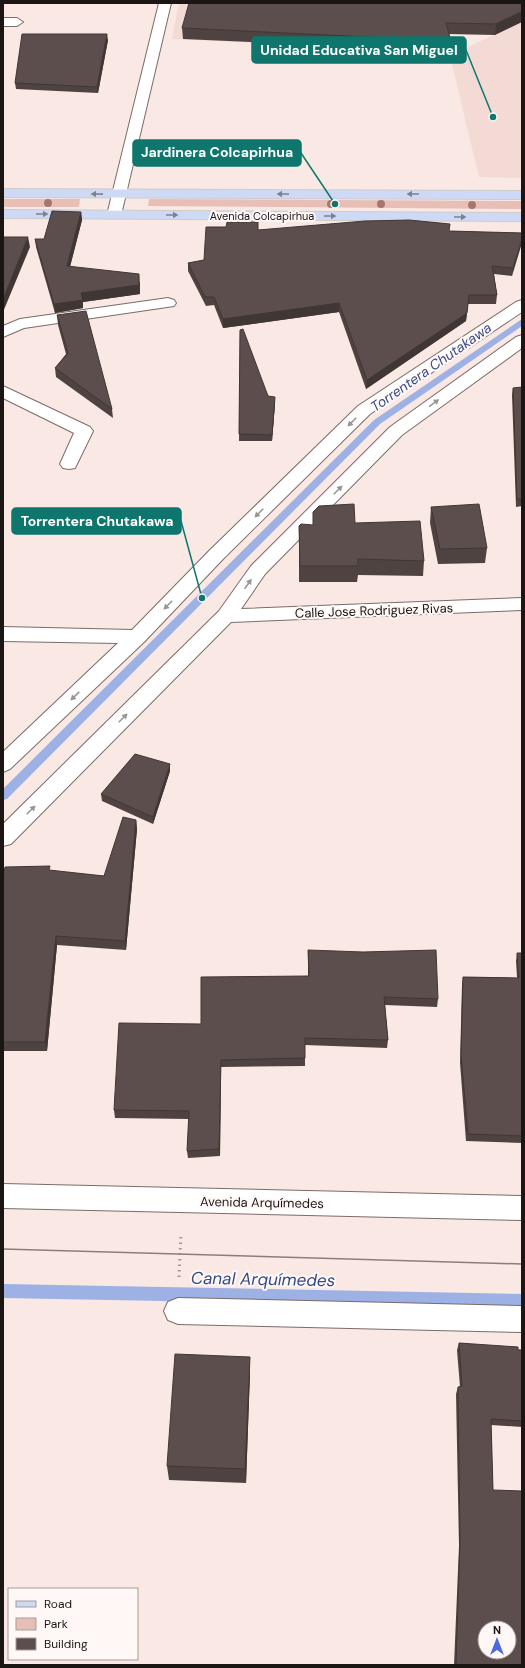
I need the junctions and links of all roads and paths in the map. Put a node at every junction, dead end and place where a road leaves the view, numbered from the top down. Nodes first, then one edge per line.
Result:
1 (165, 3) edge
2 (3, 22) edge
3 (17, 22) dead end
4 (3, 193) edge
5 (118, 194) junction
6 (522, 195) edge
7 (3, 214) edge
8 (114, 215) junction
9 (522, 217) edge
10 (168, 304) dead end
11 (522, 305) edge
12 (3, 332) edge
13 (522, 340) edge
14 (3, 391) edge
15 (69, 464) dead end
16 (522, 604) edge
17 (226, 616) junction
18 (3, 634) edge
19 (137, 637) junction
20 (3, 764) edge
21 (3, 838) edge
22 (3, 1196) edge
23 (182, 1200) junction
24 (522, 1208) edge
25 (180, 1273) dead end
26 (178, 1311) dead end
27 (522, 1319) edge

1 - 5 street
2 - 3 street
5 -> 4 main road, Avenida Colcapirhua
6 -> 5 main road, Avenida Colcapirhua
5 - 8 street
7 -> 8 main road, Avenida Colcapirhua
8 -> 9 main road, Avenida Colcapirhua
10 - 12 street
11 -> 19 street
17 -> 13 street
14 - 15 street
16 - 17 street, Calle Jose Rodriguez Rivas
21 -> 17 street
18 - 19 street
19 -> 20 street
22 - 23 street, Avenida Arquímedes
23 - 24 street, Avenida Arquímedes
23 - 25 path
26 - 27 street

